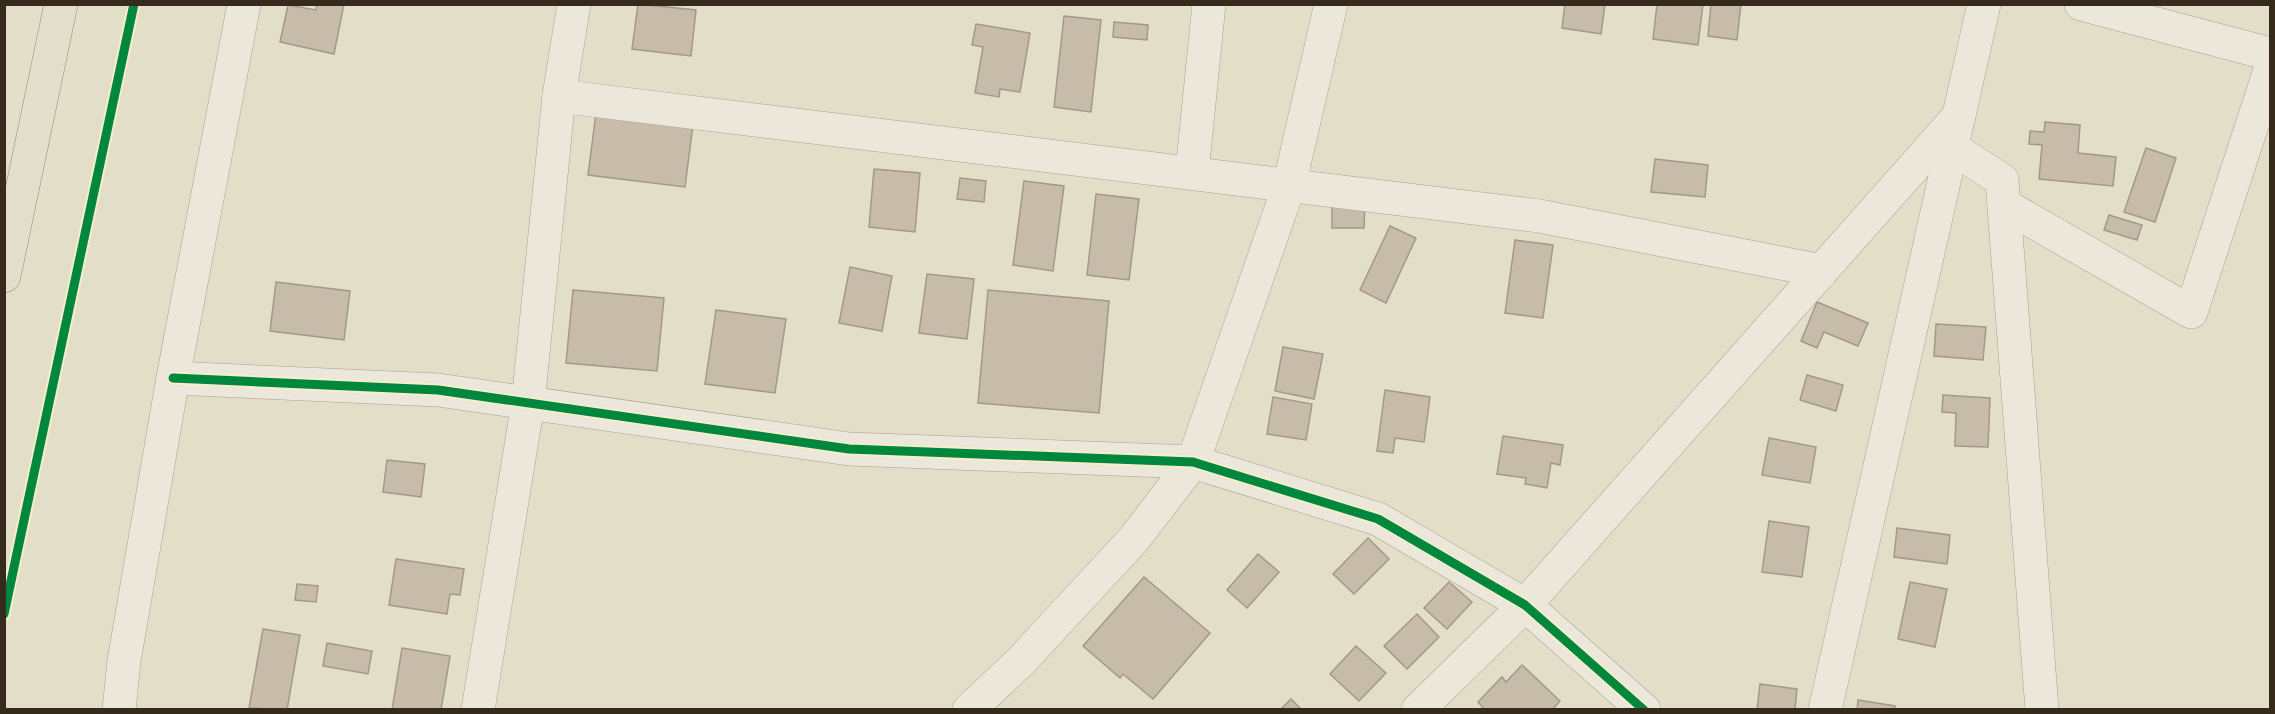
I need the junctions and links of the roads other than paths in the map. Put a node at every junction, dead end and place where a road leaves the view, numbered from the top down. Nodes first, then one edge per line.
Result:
1 (61, 4) edge
2 (244, 4) edge
3 (574, 4) edge
4 (1209, 4) edge
5 (1331, 4) edge
6 (1984, 4) edge
7 (2081, 4) edge
8 (2271, 54) edge
9 (2271, 70) edge
10 (559, 96) junction
11 (1955, 132) junction
12 (1192, 172) junction
13 (1289, 186) junction
14 (2004, 205) junction
15 (1822, 271) junction
16 (4, 276) edge
17 (173, 378) junction
18 (528, 403) junction
19 (1193, 462) junction
20 (1525, 605) junction
21 (119, 710) edge
22 (478, 710) edge
23 (969, 710) edge
24 (1418, 710) edge
25 (1644, 710) edge
26 (1825, 710) edge
27 (2042, 710) edge

1 - 16 main road
2 - 17 street
3 - 10 street
4 - 12 street
5 - 13 street
6 - 11 street
7 - 8 street
9 - 14 street
10 - 12 street
10 - 18 street
11 - 14 street
11 - 15 street
11 - 26 street
12 - 13 street
13 - 15 street
13 - 19 street
14 - 27 street
15 - 20 street
17 - 18 street
17 - 21 street
18 - 19 street
18 - 22 street
19 - 20 street
19 - 23 street
20 - 24 street
20 - 25 street

